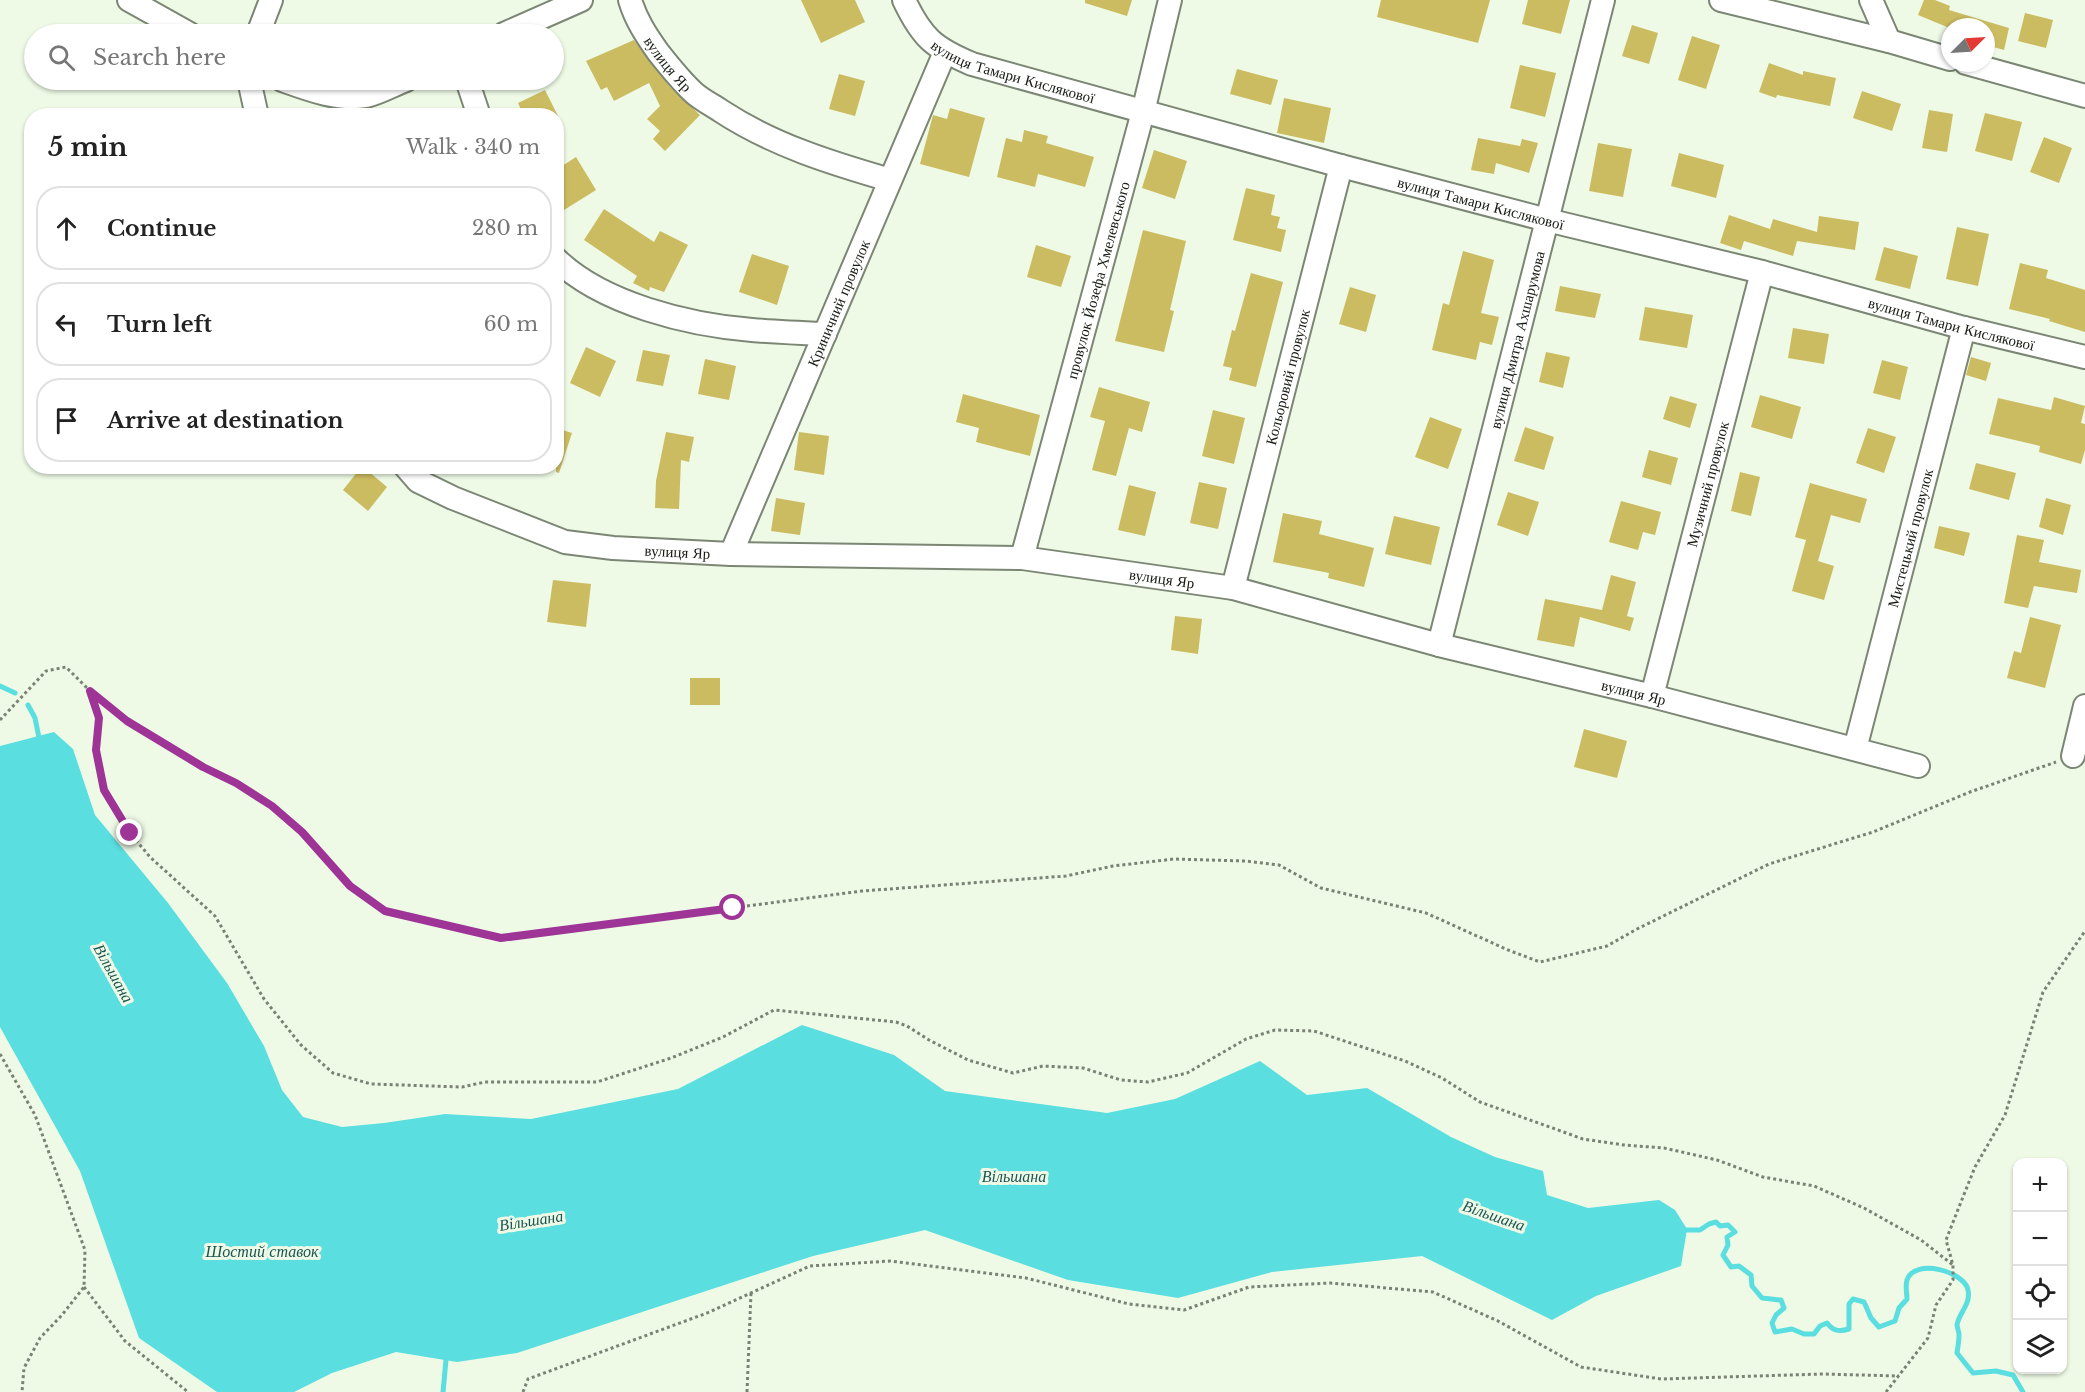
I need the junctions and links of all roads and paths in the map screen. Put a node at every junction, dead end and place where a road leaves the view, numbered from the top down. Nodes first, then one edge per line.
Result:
1 (129, 0) edge
2 (271, 0) edge
3 (581, 0) edge
4 (630, 0) edge
5 (904, 0) edge
6 (1170, 0) edge
7 (1603, 0) edge
8 (1721, 0) edge
9 (1871, 0) edge
10 (172, 24) edge
11 (262, 24) edge
12 (527, 24) edge
13 (1889, 41) junction
14 (945, 52) junction
15 (1941, 55) edge
16 (1995, 71) edge
17 (251, 90) edge
18 (314, 90) edge
19 (382, 90) edge
20 (470, 90) edge
21 (2085, 96) edge
22 (255, 108) edge
23 (476, 108) edge
24 (1143, 112) junction
25 (1341, 166) junction
26 (890, 180) junction
27 (1547, 220) junction
28 (564, 265) edge
29 (1762, 272) junction
30 (1964, 328) junction
31 (825, 334) junction
32 (2085, 357) edge
33 (412, 474) edge
34 (731, 554) junction
35 (1022, 558) junction
36 (1233, 588) junction
37 (1439, 645) junction
38 (90, 691) junction
39 (1652, 696) junction
40 (2085, 706) edge
41 (0, 720) edge
42 (1855, 749) junction
43 (2073, 756) joint
44 (1918, 766) dead end
45 (2085, 931) edge
46 (0, 1054) edge
47 (1953, 1265) junction
48 (84, 1287) junction
49 (751, 1293) junction
50 (1899, 1376) junction
51 (22, 1392) edge
52 (188, 1392) edge
53 (522, 1392) edge
54 (747, 1392) edge
55 (1886, 1392) edge

1 - 10 street
2 - 11 street
3 - 12 street
4 - 26 street, вулиця Яр
5 - 14 street, вулиця Тамари Кислякової
6 - 24 street, провулок Йозефа Хмелевського
7 - 27 street, вулиця Дмитра Ахшарумова
8 - 13 street
9 - 13 street
13 - 15 street
14 - 24 street, вулиця Тамари Кислякової
14 - 26 street, Криничний провулок
16 - 21 street
17 - 22 street
18 - 19 street
20 - 23 street
24 - 25 street, вулиця Тамари Кислякової
24 - 35 street, провулок Йозефа Хмелевського
25 - 27 street, вулиця Тамари Кислякової
25 - 36 street, Кольоровий провулок
26 - 31 street, Криничний провулок
27 - 29 street, вулиця Тамари Кислякової
27 - 37 street, вулиця Дмитра Ахшарумова
28 - 31 street
29 - 30 street, вулиця Тамари Кислякової
29 - 39 street, Музичний провулок
30 - 32 street, вулиця Тамари Кислякової
30 - 42 street, Мистецький провулок
31 - 34 street, Криничний провулок
33 - 34 street, вулиця Яр
34 - 35 street, вулиця Яр
35 - 36 street, вулиця Яр
36 - 37 street, вулиця Яр
37 - 39 street, вулиця Яр
38 - 41 path
38 - 43 path
38 - 47 path
39 - 42 street, вулиця Яр
40 - 43 street
42 - 44 street, вулиця Яр
45 - 47 path
46 - 48 path
47 - 50 path
48 - 51 path
48 - 52 path
49 - 50 path
49 - 53 path
49 - 54 path
50 - 55 path

